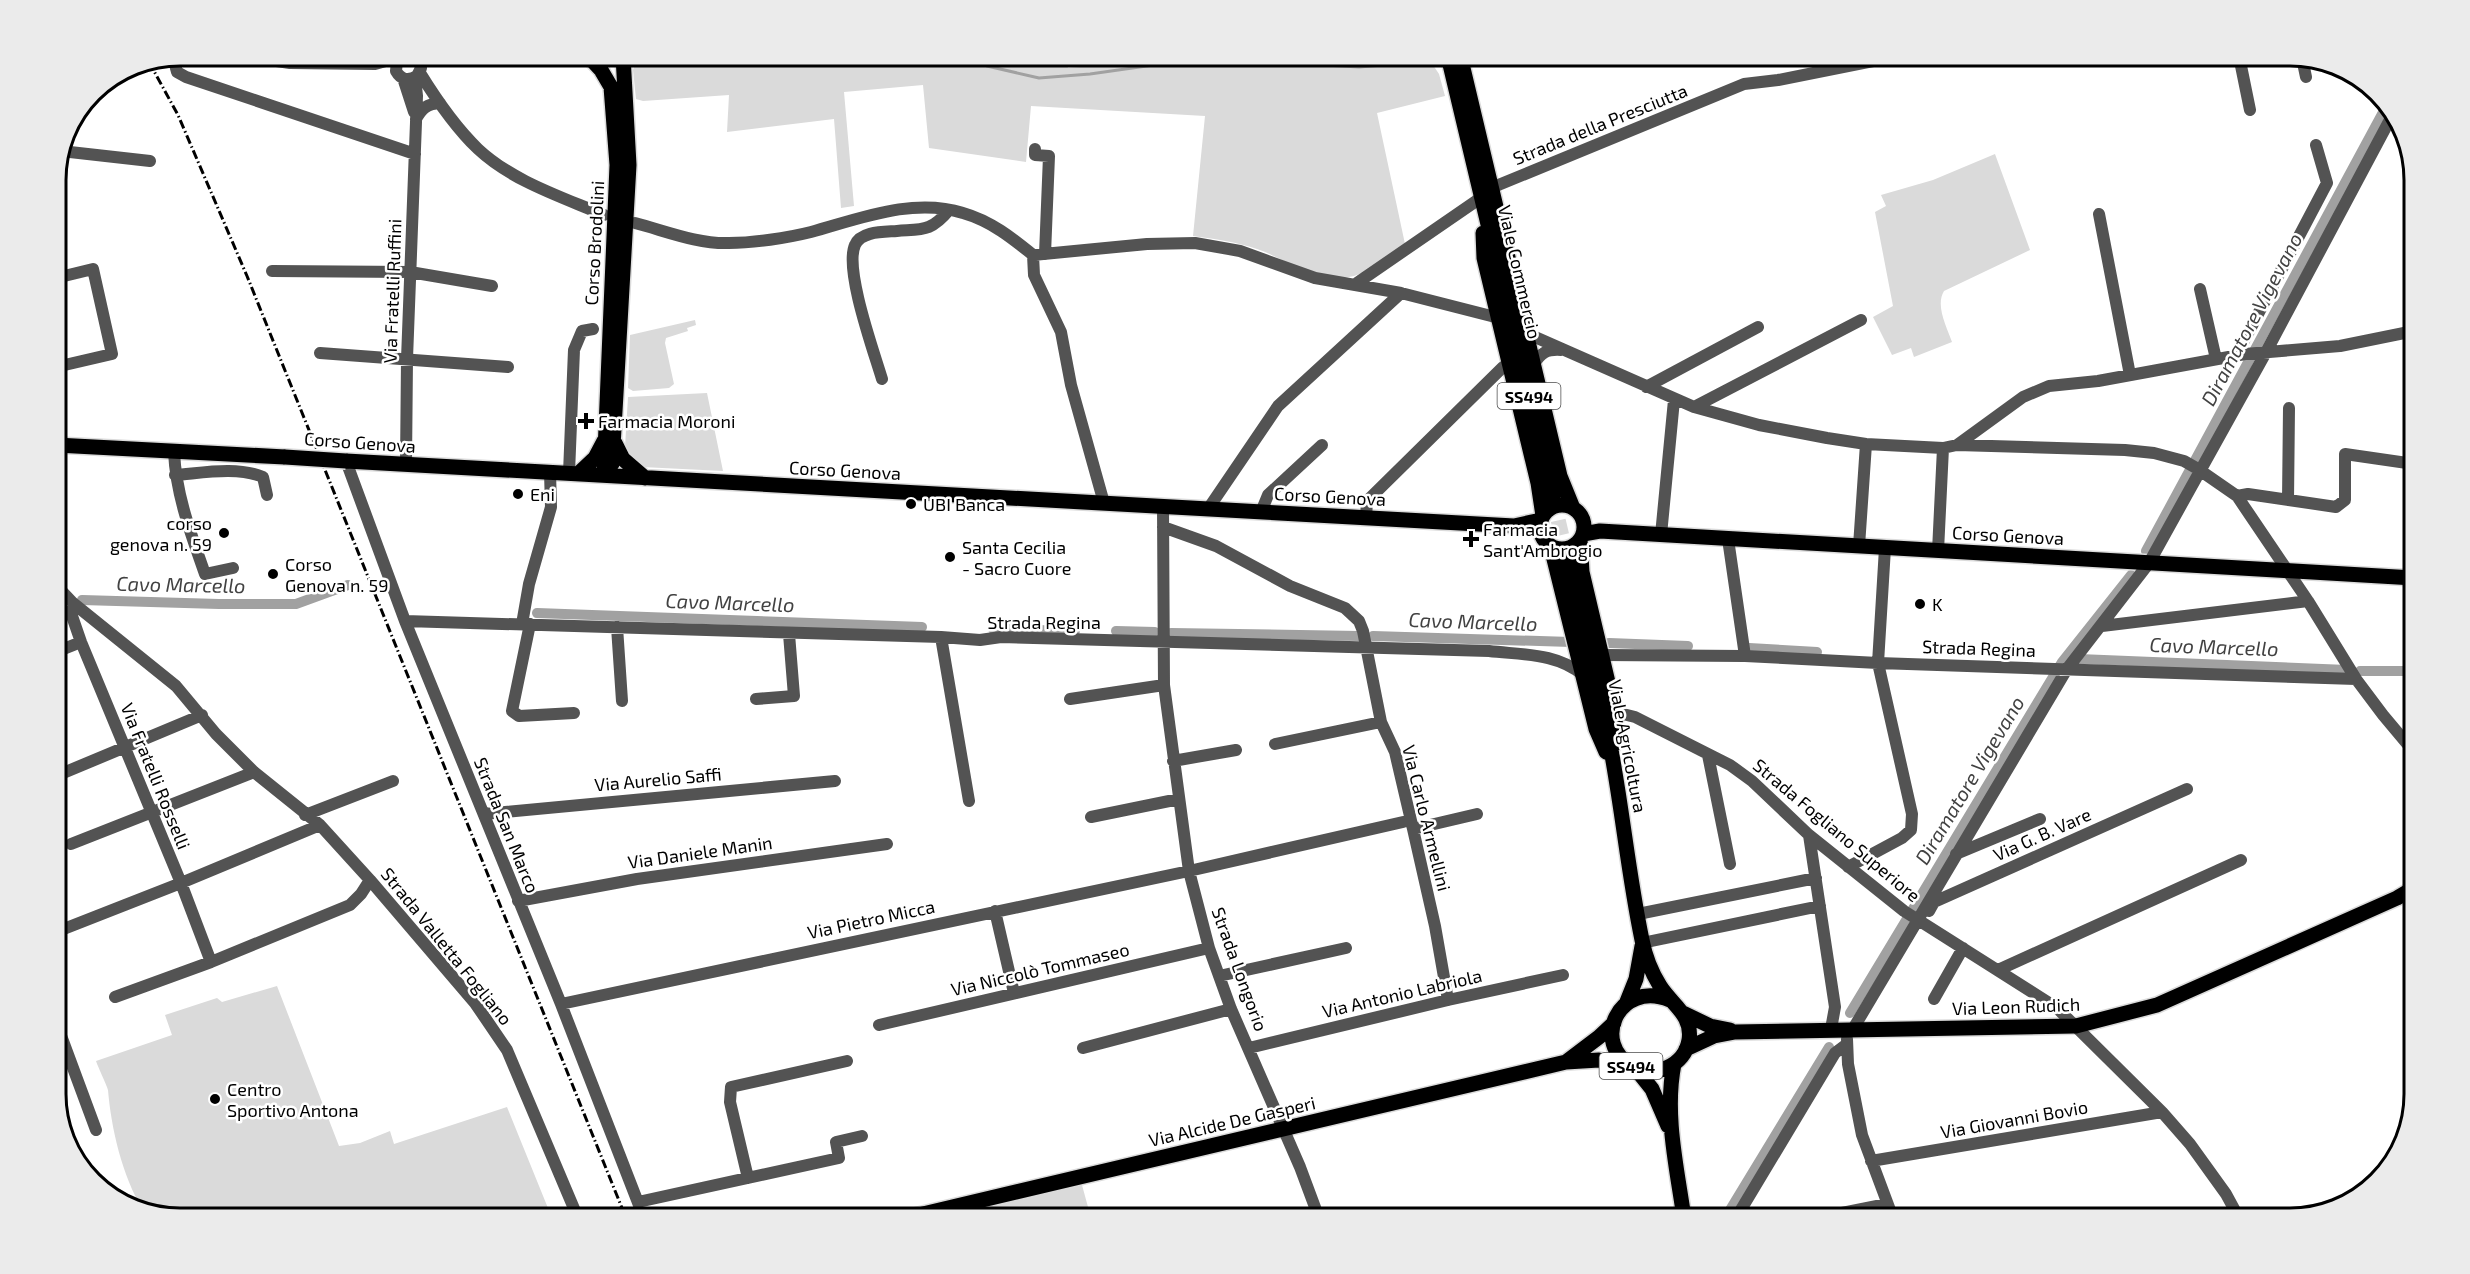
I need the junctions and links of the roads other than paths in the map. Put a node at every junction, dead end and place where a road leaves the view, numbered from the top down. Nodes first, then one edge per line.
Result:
1 (175, 66) edge
2 (412, 66) edge
3 (597, 66) edge
4 (623, 66) edge
5 (1455, 66) edge
6 (1848, 66) edge
7 (2241, 66) edge
8 (2304, 67) edge
9 (2307, 77) dead end
10 (440, 103) junction
11 (2250, 110) dead end
12 (416, 119) junction
13 (2388, 123) edge
14 (2316, 145) dead end
15 (1035, 149) dead end
16 (69, 154) edge
17 (415, 154) junction
18 (150, 161) dead end
19 (1487, 193) junction
20 (949, 210) junction
21 (2099, 214) dead end
22 (604, 215) dead end
23 (635, 223) dead end
24 (1039, 255) junction
25 (272, 271) dead end
26 (410, 272) junction
27 (66, 275) edge
28 (1357, 284) junction
29 (492, 286) dead end
30 (2200, 289) dead end
31 (1401, 293) junction
32 (1498, 318) junction
33 (1861, 320) dead end
34 (1758, 327) dead end
35 (593, 328) dead end
36 (1526, 333) junction
37 (2404, 333) edge
38 (1561, 350) junction
39 (320, 352) dead end
40 (2262, 354) junction
41 (2241, 355) junction
42 (407, 359) junction
43 (2216, 359) junction
44 (66, 365) edge
45 (1533, 365) junction
46 (508, 367) dead end
47 (1503, 367) dead end
48 (2130, 375) junction
49 (882, 379) dead end
50 (1646, 387) junction
51 (1674, 400) junction
52 (1694, 407) junction
53 (2289, 408) dead end
54 (609, 442) junction
55 (1322, 444) dead end
56 (1866, 444) junction
57 (1957, 445) junction
58 (66, 446) edge
59 (1943, 448) junction
60 (174, 452) junction
61 (346, 461) junction
62 (2404, 463) edge
63 (406, 464) junction
64 (2199, 470) junction
65 (550, 472) junction
66 (573, 474) junction
67 (175, 475) junction
68 (608, 476) junction
69 (645, 478) junction
70 (267, 495) dead end
71 (2237, 496) junction
72 (1553, 498) tunnel mouth
73 (2288, 500) junction
74 (1104, 503) junction
75 (1163, 507) junction
76 (1573, 508) junction
77 (1208, 509) junction
78 (1261, 512) junction
79 (1366, 518) junction
80 (1542, 518) junction
81 (1514, 526) junction
82 (1163, 527) junction
83 (1582, 533) junction
84 (1661, 535) junction
85 (1728, 539) junction
86 (1546, 541) junction
87 (1859, 546) junction
88 (1885, 548) junction
89 (1938, 551) junction
90 (1567, 558) tunnel mouth
91 (2149, 563) junction
92 (233, 568) dead end
93 (2288, 571) junction
94 (2404, 577) edge
95 (66, 596) edge
96 (2308, 601) junction
97 (73, 603) junction
98 (405, 621) junction
99 (526, 624) junction
100 (2102, 626) junction
101 (617, 627) junction
102 (789, 634) junction
103 (941, 637) junction
104 (81, 642) junction
105 (1162, 642) junction
106 (1366, 647) junction
107 (66, 648) edge
108 (1577, 648) junction
109 (1602, 655) junction
110 (1745, 656) junction
111 (1558, 660) junction
112 (1878, 663) junction
113 (2060, 669) junction
114 (1583, 675) junction
115 (2356, 679) junction
116 (1164, 685) junction
117 (756, 699) dead end
118 (1070, 699) dead end
119 (622, 701) dead end
120 (1615, 712) junction
121 (574, 713) dead end
122 (202, 715) junction
123 (1381, 722) junction
124 (2404, 740) edge
125 (1275, 744) dead end
126 (125, 746) junction
127 (1236, 750) dead end
128 (1708, 755) junction
129 (1173, 761) junction
130 (1614, 770) junction
131 (66, 772) edge
132 (254, 772) junction
133 (393, 781) dead end
134 (835, 781) dead end
135 (2187, 789) dead end
136 (1179, 799) junction
137 (969, 801) dead end
138 (151, 813) junction
139 (484, 814) junction
140 (1477, 814) dead end
141 (304, 815) junction
142 (1091, 817) dead end
143 (2040, 819) dead end
144 (320, 825) junction
145 (1408, 825) junction
146 (1809, 835) junction
147 (71, 844) dead end
148 (887, 844) dead end
149 (1956, 854) junction
150 (2241, 860) dead end
151 (1730, 864) dead end
152 (1848, 867) junction
153 (1189, 871) junction
154 (1816, 878) junction
155 (370, 880) junction
156 (181, 883) junction
157 (2404, 893) edge
158 (518, 901) junction
159 (1820, 906) junction
160 (995, 911) junction
161 (1638, 914) junction
162 (1914, 917) junction
163 (66, 928) edge
164 (1642, 943) junction
165 (1209, 948) junction
166 (1347, 948) dead end
167 (1963, 948) junction
168 (211, 962) junction
169 (1998, 970) junction
170 (1563, 975) dead end
171 (1219, 976) junction
172 (1014, 993) junction
173 (115, 997) dead end
174 (1448, 999) junction
175 (1934, 999) dead end
176 (1670, 1000) junction
177 (561, 1004) junction
178 (1626, 1004) junction
179 (1231, 1009) junction
180 (1683, 1013) junction
181 (1614, 1023) junction
182 (879, 1025) dead end
183 (2076, 1026) junction
184 (1735, 1032) junction
185 (1844, 1033) junction
186 (1083, 1048) dead end
187 (1249, 1048) junction
188 (1686, 1049) junction
189 (847, 1061) dead end
190 (66, 1062) edge
191 (1566, 1062) junction
192 (1674, 1064) junction
193 (1633, 1067) junction
194 (2162, 1112) junction
195 (1284, 1129) junction
196 (96, 1130) dead end
197 (862, 1136) dead end
198 (1672, 1137) junction
199 (1871, 1161) junction
200 (748, 1178) junction
201 (638, 1202) junction
202 (1887, 1204) junction
203 (574, 1208) edge
204 (640, 1208) edge
205 (948, 1208) edge
206 (1315, 1208) edge
207 (1683, 1208) edge
208 (1742, 1208) edge
209 (1867, 1208) edge
210 (1889, 1208) edge
211 (2233, 1208) edge

1 - 17 street
2 - 10 street
2 - 12 street, Via Fratelli Ruffini
3 - 54 main road, Corso Brodolini
4 - 54 main road, Corso Brodolini
5 - 19 main road, Viale Commercio / SS494
6 - 19 street, Strada della Presciutta
7 - 11 street
8 - 9 street
10 - 12 street
10 - 22 street
12 - 17 street, Via Fratelli Ruffini
13 - 40 street
14 - 41 street
15 - 24 street
16 - 18 street
17 - 26 street, Via Fratelli Ruffini
19 - 28 street, Strada della Presciutta
19 - 32 main road
19 - 36 main road
19 - 72 main road, Viale Commercio / SS494
20 - 23 street
20 - 24 street
20 - 49 street
21 - 48 street
24 - 28 street
24 - 74 street
25 - 26 street
26 - 29 street
26 - 42 street, Via Fratelli Ruffini
27 - 44 street
28 - 31 street
30 - 43 street
31 - 32 street
31 - 77 street
32 - 80 main road
33 - 52 street
34 - 50 street
35 - 66 street
36 - 38 street
36 - 45 main road
37 - 40 street
38 - 45 street
38 - 50 street
39 - 42 street
40 - 41 street
40 - 64 street
41 - 43 street
42 - 46 street
42 - 63 street, Via Fratelli Ruffini
43 - 48 street
45 - 76 main road
47 - 79 street
48 - 57 street
50 - 51 street
51 - 52 street
51 - 84 street
52 - 56 street
53 - 73 street
54 - 66 main road
54 - 68 main road, Corso Brodolini
54 - 69 main road
55 - 78 street
56 - 59 street
56 - 87 street
57 - 59 street
57 - 64 street
58 - 60 main road, Corso Genova
59 - 89 street
60 - 61 main road, Corso Genova, bridge
60 - 67 street
61 - 63 main road, Corso Genova
61 - 98 street, Strada San Marco
62 - 73 street
63 - 65 main road, Corso Genova
64 - 71 street
64 - 91 street
65 - 66 main road, Corso Genova
65 - 99 street
66 - 68 main road, Corso Genova
67 - 70 street
67 - 92 street
68 - 69 main road, Corso Genova
69 - 74 main road, Corso Genova
71 - 73 street
71 - 93 street
74 - 75 main road, Corso Genova
75 - 77 main road, Corso Genova
75 - 82 street, Strada Longorio
76 - 80 main road, Corso Genova
76 - 83 main road
77 - 78 main road, Corso Genova
78 - 79 main road, Corso Genova
79 - 81 main road, Corso Genova
80 - 81 main road, Corso Genova
80 - 86 main road
81 - 86 main road, Corso Genova
82 - 105 street, Strada Longorio
82 - 106 street, Via Carlo Armellini
83 - 84 main road, Corso Genova
83 - 86 main road
83 - 109 main road
84 - 85 main road, Corso Genova
85 - 87 main road, Corso Genova
85 - 110 street
86 - 108 main road
87 - 88 main road, Corso Genova
88 - 89 main road, Corso Genova
88 - 112 street
89 - 91 main road, Corso Genova
90 - 130 main road, Viale Agricoltura
91 - 93 main road, Corso Genova
91 - 100 street
93 - 94 main road, Corso Genova
93 - 96 street
95 - 97 street, Strada Valletta Fogliano
96 - 100 street
96 - 115 street
97 - 104 street, Via Fratelli Rosselli
97 - 122 street, Strada Valletta Fogliano
98 - 99 street, Strada Regina
98 - 139 street, Strada San Marco
99 - 101 street, Strada Regina
99 - 121 street
100 - 113 street
101 - 102 street, Strada Regina
101 - 119 street
102 - 103 street, Strada Regina
102 - 117 street
103 - 105 street, Strada Regina
103 - 137 street
104 - 107 street
104 - 126 street, Via Fratelli Rosselli
105 - 106 street, Strada Regina
105 - 116 street, Strada Longorio
106 - 111 street, Strada Regina
106 - 123 street, Via Carlo Armellini
108 - 111 street
108 - 114 main road
109 - 110 street, Strada Regina
109 - 120 main road
110 - 112 street, Strada Regina
111 - 114 street, Strada Regina
112 - 113 street, Strada Regina
112 - 152 street
113 - 115 street, Strada Regina
113 - 149 street
114 - 130 main road
115 - 124 street
116 - 118 street
116 - 129 street, Strada Longorio
120 - 128 street, Strada Fogliano Superiore
120 - 130 main road
122 - 126 street
122 - 132 street, Strada Valletta Fogliano
123 - 125 street
123 - 145 street, Via Carlo Armellini
126 - 131 street
126 - 138 street, Via Fratelli Rosselli
127 - 129 street
128 - 146 street, Strada Fogliano Superiore
128 - 151 street
129 - 136 street, Strada Longorio
130 - 161 main road, Viale Agricoltura
132 - 138 street
132 - 141 street, Strada Valletta Fogliano
133 - 141 street
134 - 139 street, Via Aurelio Saffi
135 - 162 street, Via G. B. Vare
136 - 142 street
136 - 153 street, Strada Longorio
138 - 147 street
138 - 156 street, Via Fratelli Rosselli
139 - 158 street, Strada San Marco
140 - 145 street, Via Pietro Micca
141 - 144 street, Strada Valletta Fogliano
143 - 149 street
144 - 155 street, Strada Valletta Fogliano
144 - 156 street
145 - 153 street, Via Pietro Micca
145 - 174 street, Via Carlo Armellini
146 - 152 street, Strada Fogliano Superiore
146 - 154 street
148 - 158 street, Via Daniele Manin
149 - 162 street
150 - 169 street
152 - 162 street, Strada Fogliano Superiore
153 - 160 street, Via Pietro Micca
153 - 165 street, Strada Longorio
154 - 159 street
154 - 161 street
155 - 168 street
155 - 203 street, Strada Valletta Fogliano
156 - 163 street
156 - 168 street, Via Fratelli Rosselli
157 - 183 main road, Via Leon Rudich
158 - 177 street, Strada San Marco
159 - 164 street
159 - 185 street
160 - 172 street
160 - 177 street, Via Pietro Micca
161 - 164 main road, Viale Agricoltura
162 - 167 street, Strada Fogliano Superiore
162 - 185 street
164 - 176 main road, Viale Agricoltura
164 - 178 main road, Viale Agricoltura
165 - 171 street, Strada Longorio
165 - 172 street, Via Niccolò Tommaseo
166 - 171 street
167 - 169 street, Strada Fogliano Superiore
167 - 175 street
168 - 173 street
169 - 183 street, Strada Fogliano Superiore
170 - 174 street, Via Antonio Labriola
171 - 179 street, Strada Longorio
172 - 182 street, Via Niccolò Tommaseo
174 - 187 street, Via Antonio Labriola
176 - 178 main road
176 - 180 main road, Viale Agricoltura
177 - 201 street, Strada San Marco
178 - 181 main road, Viale Agricoltura
179 - 186 street
179 - 187 street, Strada Longorio
180 - 184 main road, Viale Agricoltura
180 - 188 main road, SS494
181 - 191 main road, Via Alcide De Gasperi
181 - 193 main road, SS494
183 - 185 main road, Via Leon Rudich
183 - 194 street, Strada Fogliano Superiore
184 - 185 main road, Via Leon Rudich
184 - 188 main road
185 - 199 street
185 - 208 street
187 - 195 street, Strada Longorio
188 - 192 main road, SS494
189 - 200 street
190 - 196 street
191 - 193 main road, Via Alcide De Gasperi
191 - 195 main road, Via Alcide De Gasperi
192 - 193 main road, SS494
192 - 198 main road, SS494
193 - 198 main road, SS494
194 - 199 street, Via Giovanni Bovio
194 - 211 street, Strada Fogliano Superiore
195 - 205 main road, Via Alcide De Gasperi
195 - 206 street, Strada Longorio
197 - 200 street
198 - 207 main road, SS494
199 - 202 street
200 - 201 street
201 - 204 street, Strada San Marco
202 - 209 street
202 - 210 street

